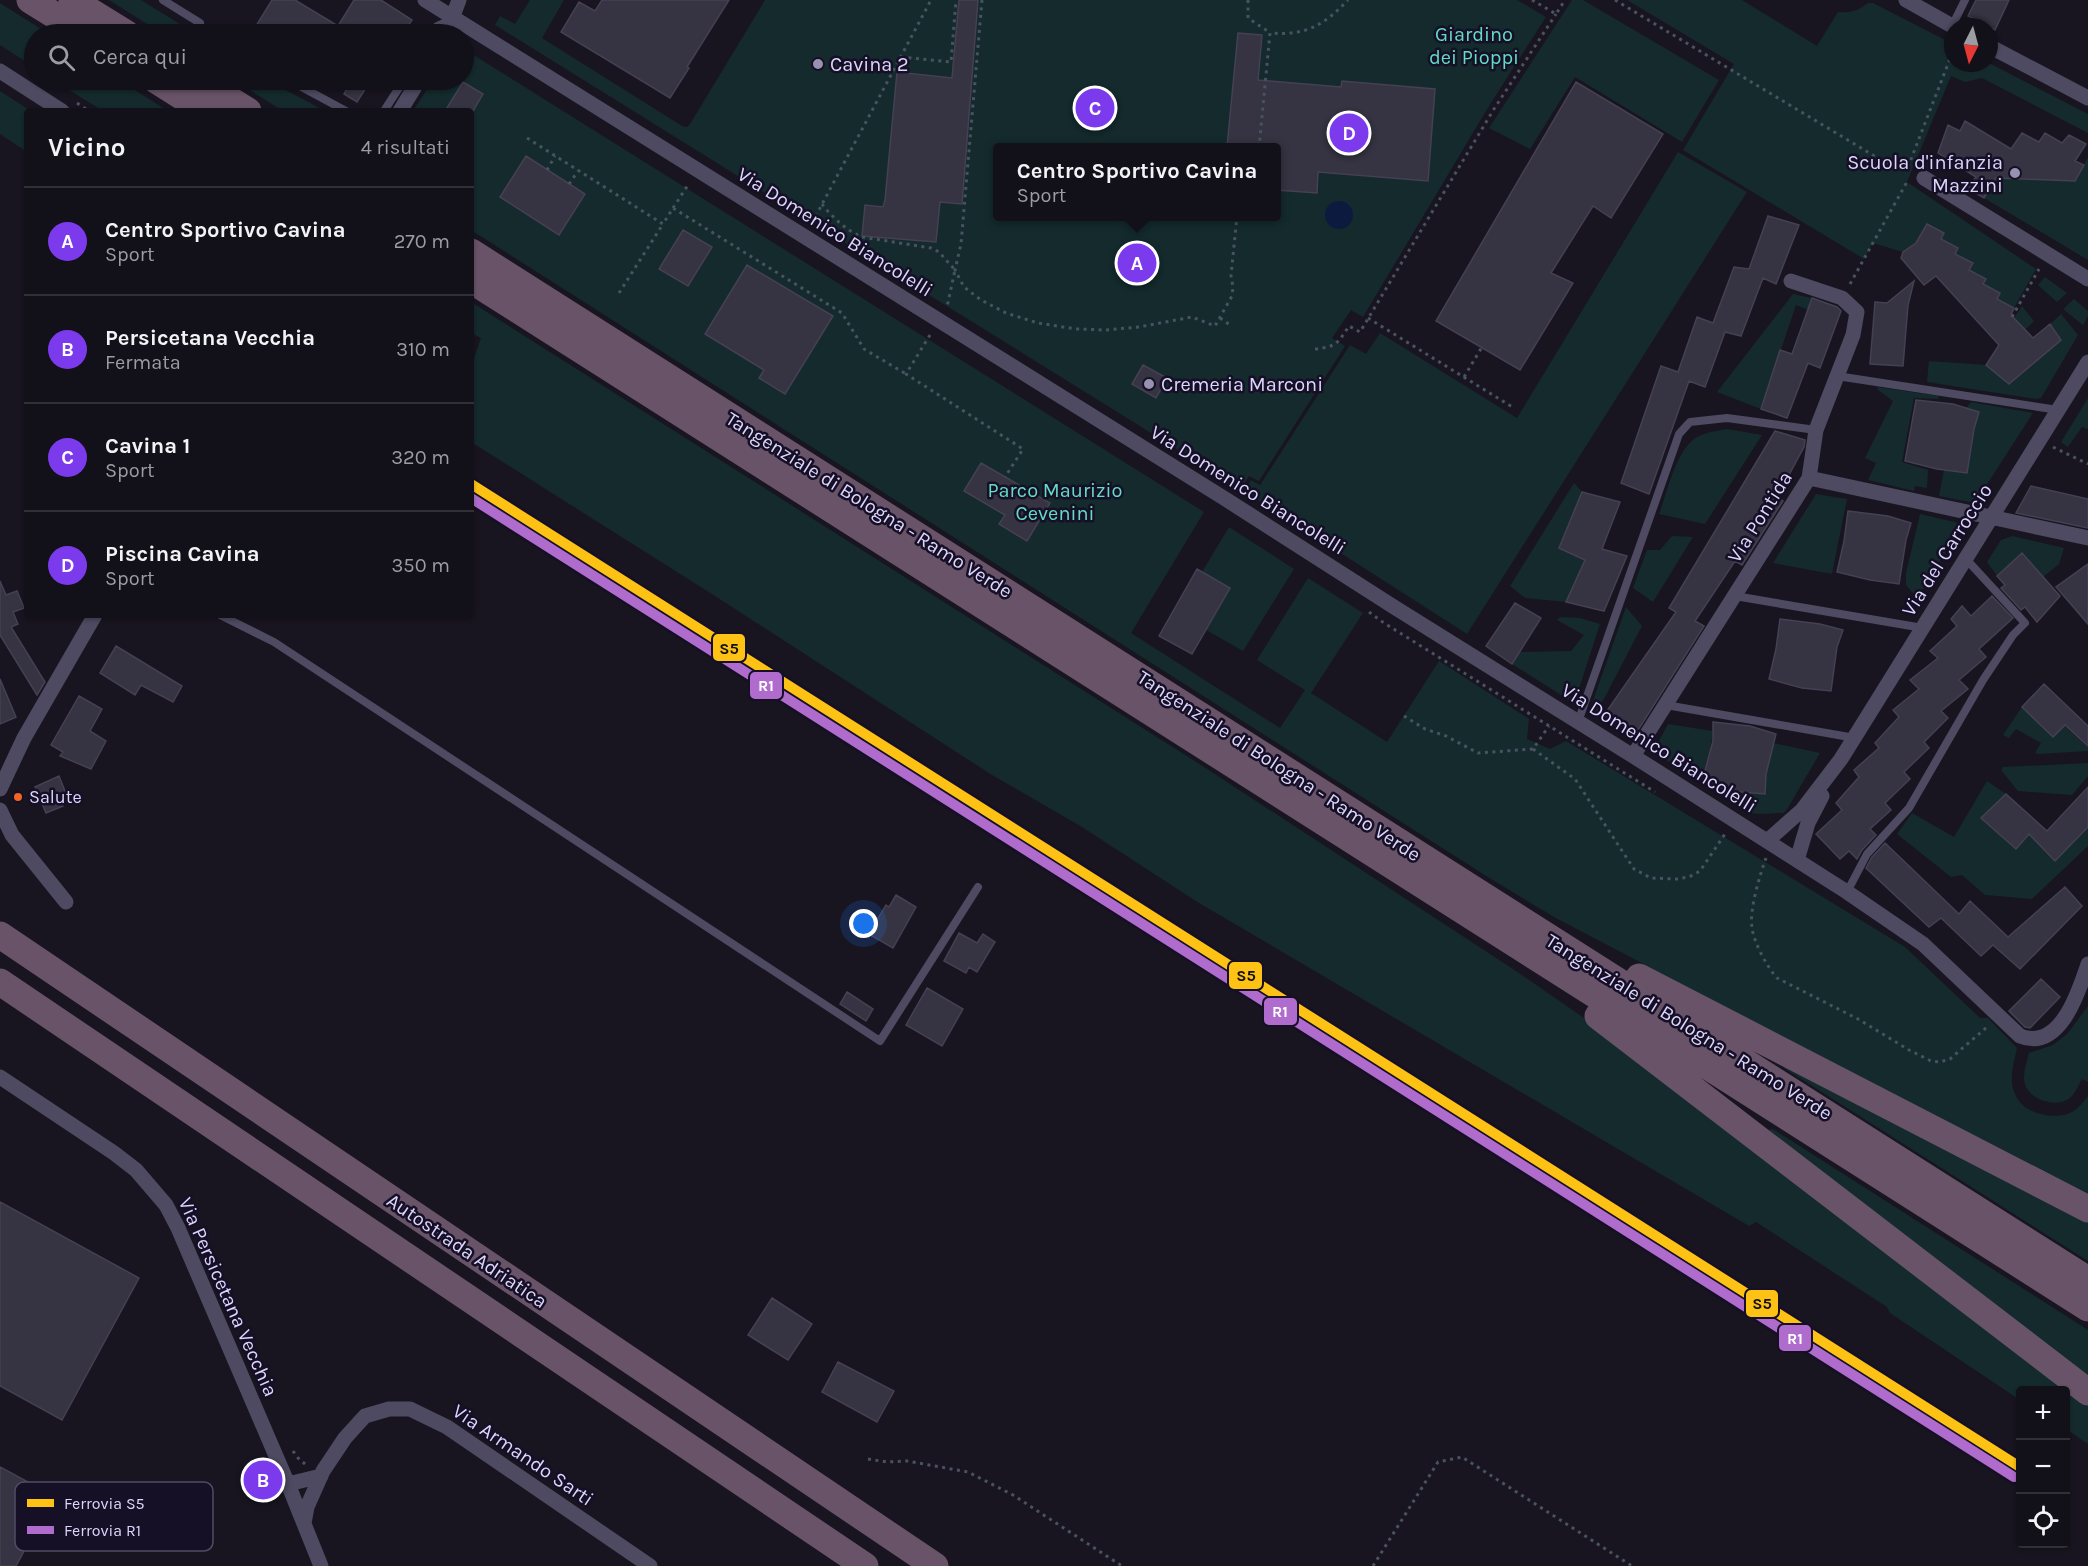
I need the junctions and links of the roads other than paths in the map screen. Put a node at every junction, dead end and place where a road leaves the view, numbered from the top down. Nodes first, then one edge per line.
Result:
1 (30, 0) edge
2 (72, 0) edge
3 (163, 0) edge
4 (425, 0) edge
5 (459, 0) edge
6 (1906, 0) edge
7 (1965, 0) edge
8 (453, 18) junction
9 (1957, 18) edge
10 (1944, 21) edge
11 (200, 23) dead end
12 (68, 24) edge
13 (111, 24) edge
14 (441, 24) edge
15 (450, 24) edge
16 (463, 24) edge
17 (474, 31) edge
18 (1998, 51) edge
19 (0, 71) edge
20 (24, 86) edge
21 (29, 90) edge
22 (172, 90) edge
23 (214, 90) edge
24 (307, 90) edge
25 (398, 90) edge
26 (413, 90) edge
27 (2088, 98) edge
28 (57, 108) edge
29 (200, 108) edge
30 (243, 108) edge
31 (340, 108) edge
32 (386, 108) edge
33 (402, 108) edge
34 (1924, 178) dead end
35 (474, 254) edge
36 (2088, 279) edge
37 (1791, 281) dead end
38 (474, 282) edge
39 (2088, 362) edge
40 (1837, 376) junction
41 (2058, 410) junction
42 (1816, 430) junction
43 (1809, 478) junction
44 (1992, 517) junction
45 (2088, 538) edge
46 (1966, 559) junction
47 (1735, 596) junction
48 (93, 618) edge
49 (226, 618) edge
50 (1923, 628) junction
51 (1666, 705) junction
52 (1578, 722) junction
53 (1855, 738) junction
54 (1633, 756) junction
55 (1841, 759) junction
56 (0, 789) edge
57 (0, 810) edge
58 (1770, 843) junction
59 (1797, 860) junction
60 (1452, 877) junction
61 (1411, 879) junction
62 (978, 887) dead end
63 (1847, 892) junction
64 (66, 902) dead end
65 (0, 935) edge
66 (2088, 964) edge
67 (0, 982) edge
68 (0, 1077) edge
69 (2088, 1209) edge
70 (2088, 1281) edge
71 (2088, 1308) edge
72 (2088, 1392) edge
73 (321, 1476) junction
74 (288, 1484) junction
75 (304, 1523) junction
76 (321, 1566) edge
77 (650, 1566) edge
78 (865, 1566) edge
79 (935, 1566) edge

1 - 12 highway
2 - 13 highway
3 - 11 lane
4 - 8 street, Via Domenico Biancolelli
5 - 8 street
6 - 10 street
7 - 9 lane
8 - 14 lane
8 - 15 street
8 - 16 street, Via Domenico Biancolelli
17 - 52 street, Via Domenico Biancolelli
18 - 27 street
19 - 20 street
21 - 28 street
22 - 29 highway
23 - 30 highway
24 - 31 lane
25 - 32 lane
26 - 33 street
34 - 36 street
35 - 60 highway, Tangenziale di Bologna - Ramo Verde
37 - 40 street, Via Pontida
38 - 61 highway, Tangenziale di Bologna - Ramo Verde
39 - 41 street, Via del Carroccio
40 - 41 lane
40 - 42 street, Via Pontida
41 - 44 street, Via del Carroccio
42 - 43 street, Via Pontida
42 - 52 lane
43 - 44 street
43 - 47 street, Via Pontida
44 - 45 street
44 - 46 street, Via del Carroccio
46 - 50 street, Via del Carroccio
46 - 63 lane
47 - 50 lane
47 - 51 street, Via Pontida
48 - 56 street
49 - 62 lane
50 - 53 street, Via del Carroccio
51 - 53 lane
51 - 54 street, Via Pontida
52 - 54 street, Via Domenico Biancolelli
53 - 55 street, Via del Carroccio
54 - 58 street, Via Domenico Biancolelli
55 - 58 street, Via del Carroccio
55 - 59 street, Via del Carroccio
57 - 64 street
58 - 59 street, Via Domenico Biancolelli
59 - 63 street, Via Domenico Biancolelli
60 - 69 highway
60 - 70 highway, Tangenziale di Bologna - Ramo Verde
61 - 71 highway, Tangenziale di Bologna - Ramo Verde
61 - 72 highway
63 - 66 street, Via Domenico Biancolelli
65 - 79 highway, Autostrada Adriatica
67 - 78 highway, Autostrada Adriatica
68 - 74 street, Via Persicetana Vecchia
73 - 74 street
73 - 75 street, Via Armando Sarti
73 - 77 street, Via Armando Sarti
74 - 75 street, Via Persicetana Vecchia
75 - 76 street, Via Persicetana Vecchia

